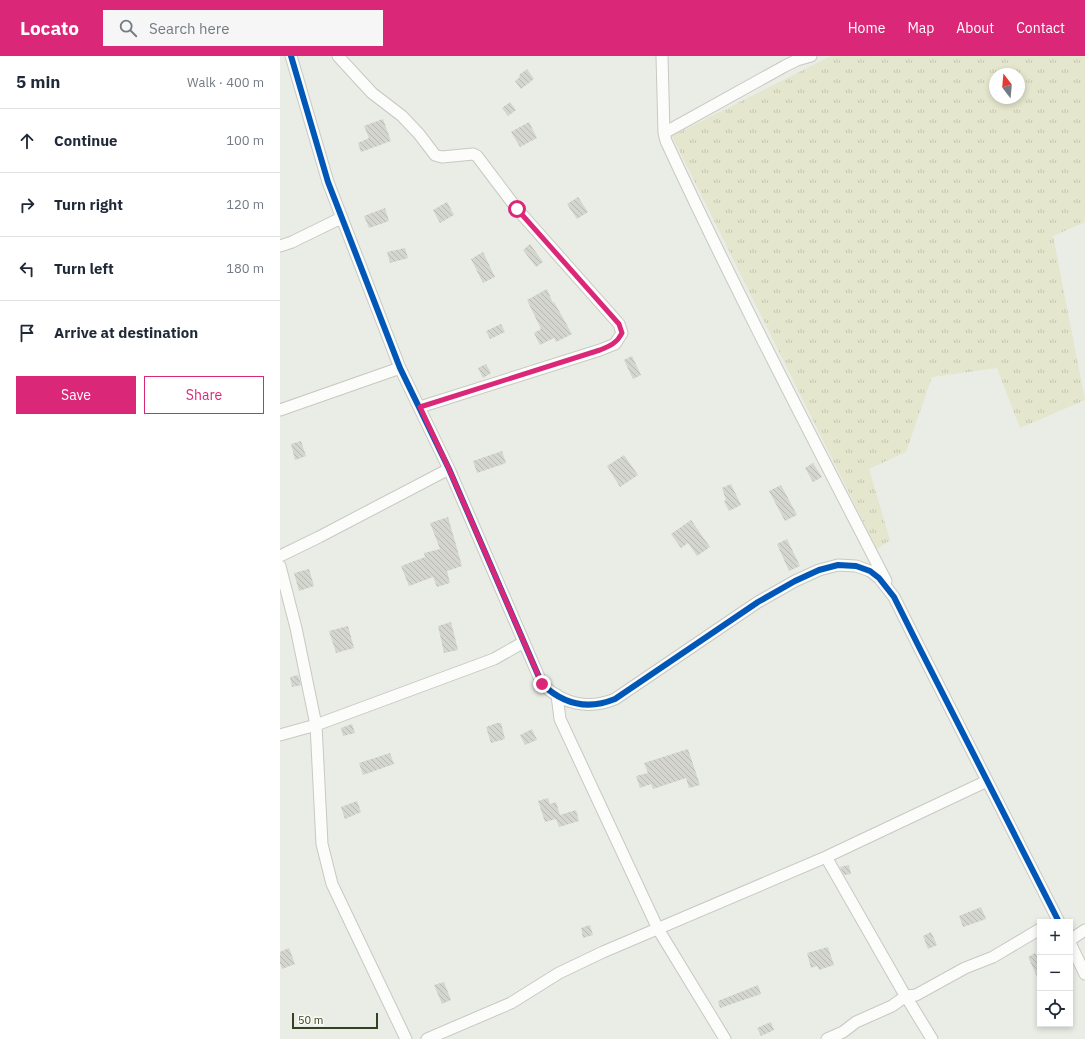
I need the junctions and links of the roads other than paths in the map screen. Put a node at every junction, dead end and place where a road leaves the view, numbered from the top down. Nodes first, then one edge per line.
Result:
1 (291, 56) edge
2 (338, 56) edge
3 (662, 56) edge
4 (811, 56) edge
5 (664, 133) junction
6 (341, 218) junction
7 (280, 246) edge
8 (400, 368) junction
9 (420, 407) junction
10 (280, 410) edge
11 (449, 469) junction
12 (280, 556) edge
13 (280, 566) edge
14 (890, 590) junction
15 (524, 642) junction
16 (557, 695) junction
17 (316, 725) junction
18 (280, 735) edge
19 (987, 781) junction
20 (826, 856) junction
21 (1056, 919) edge
22 (658, 929) junction
23 (1085, 930) edge
24 (1037, 931) edge
25 (1073, 938) edge
26 (1073, 949) edge
27 (1085, 974) edge
28 (906, 996) junction
29 (406, 1039) edge
30 (427, 1039) edge
31 (724, 1039) edge
32 (827, 1039) edge
33 (932, 1039) edge

1 - 6 street
2 - 9 street
3 - 5 street
4 - 5 street
5 - 14 street
6 - 7 street
6 - 8 street
8 - 9 street
8 - 10 street
9 - 11 street
11 - 12 street
11 - 15 street
13 - 17 street
14 - 16 street
14 - 19 street
15 - 16 street
15 - 17 street
16 - 22 street
17 - 18 street
17 - 29 street
19 - 20 street
19 - 21 street
20 - 22 street
20 - 28 street
22 - 30 street
22 - 31 street
23 - 25 street
24 - 28 street
26 - 27 street
28 - 32 street
28 - 33 street

